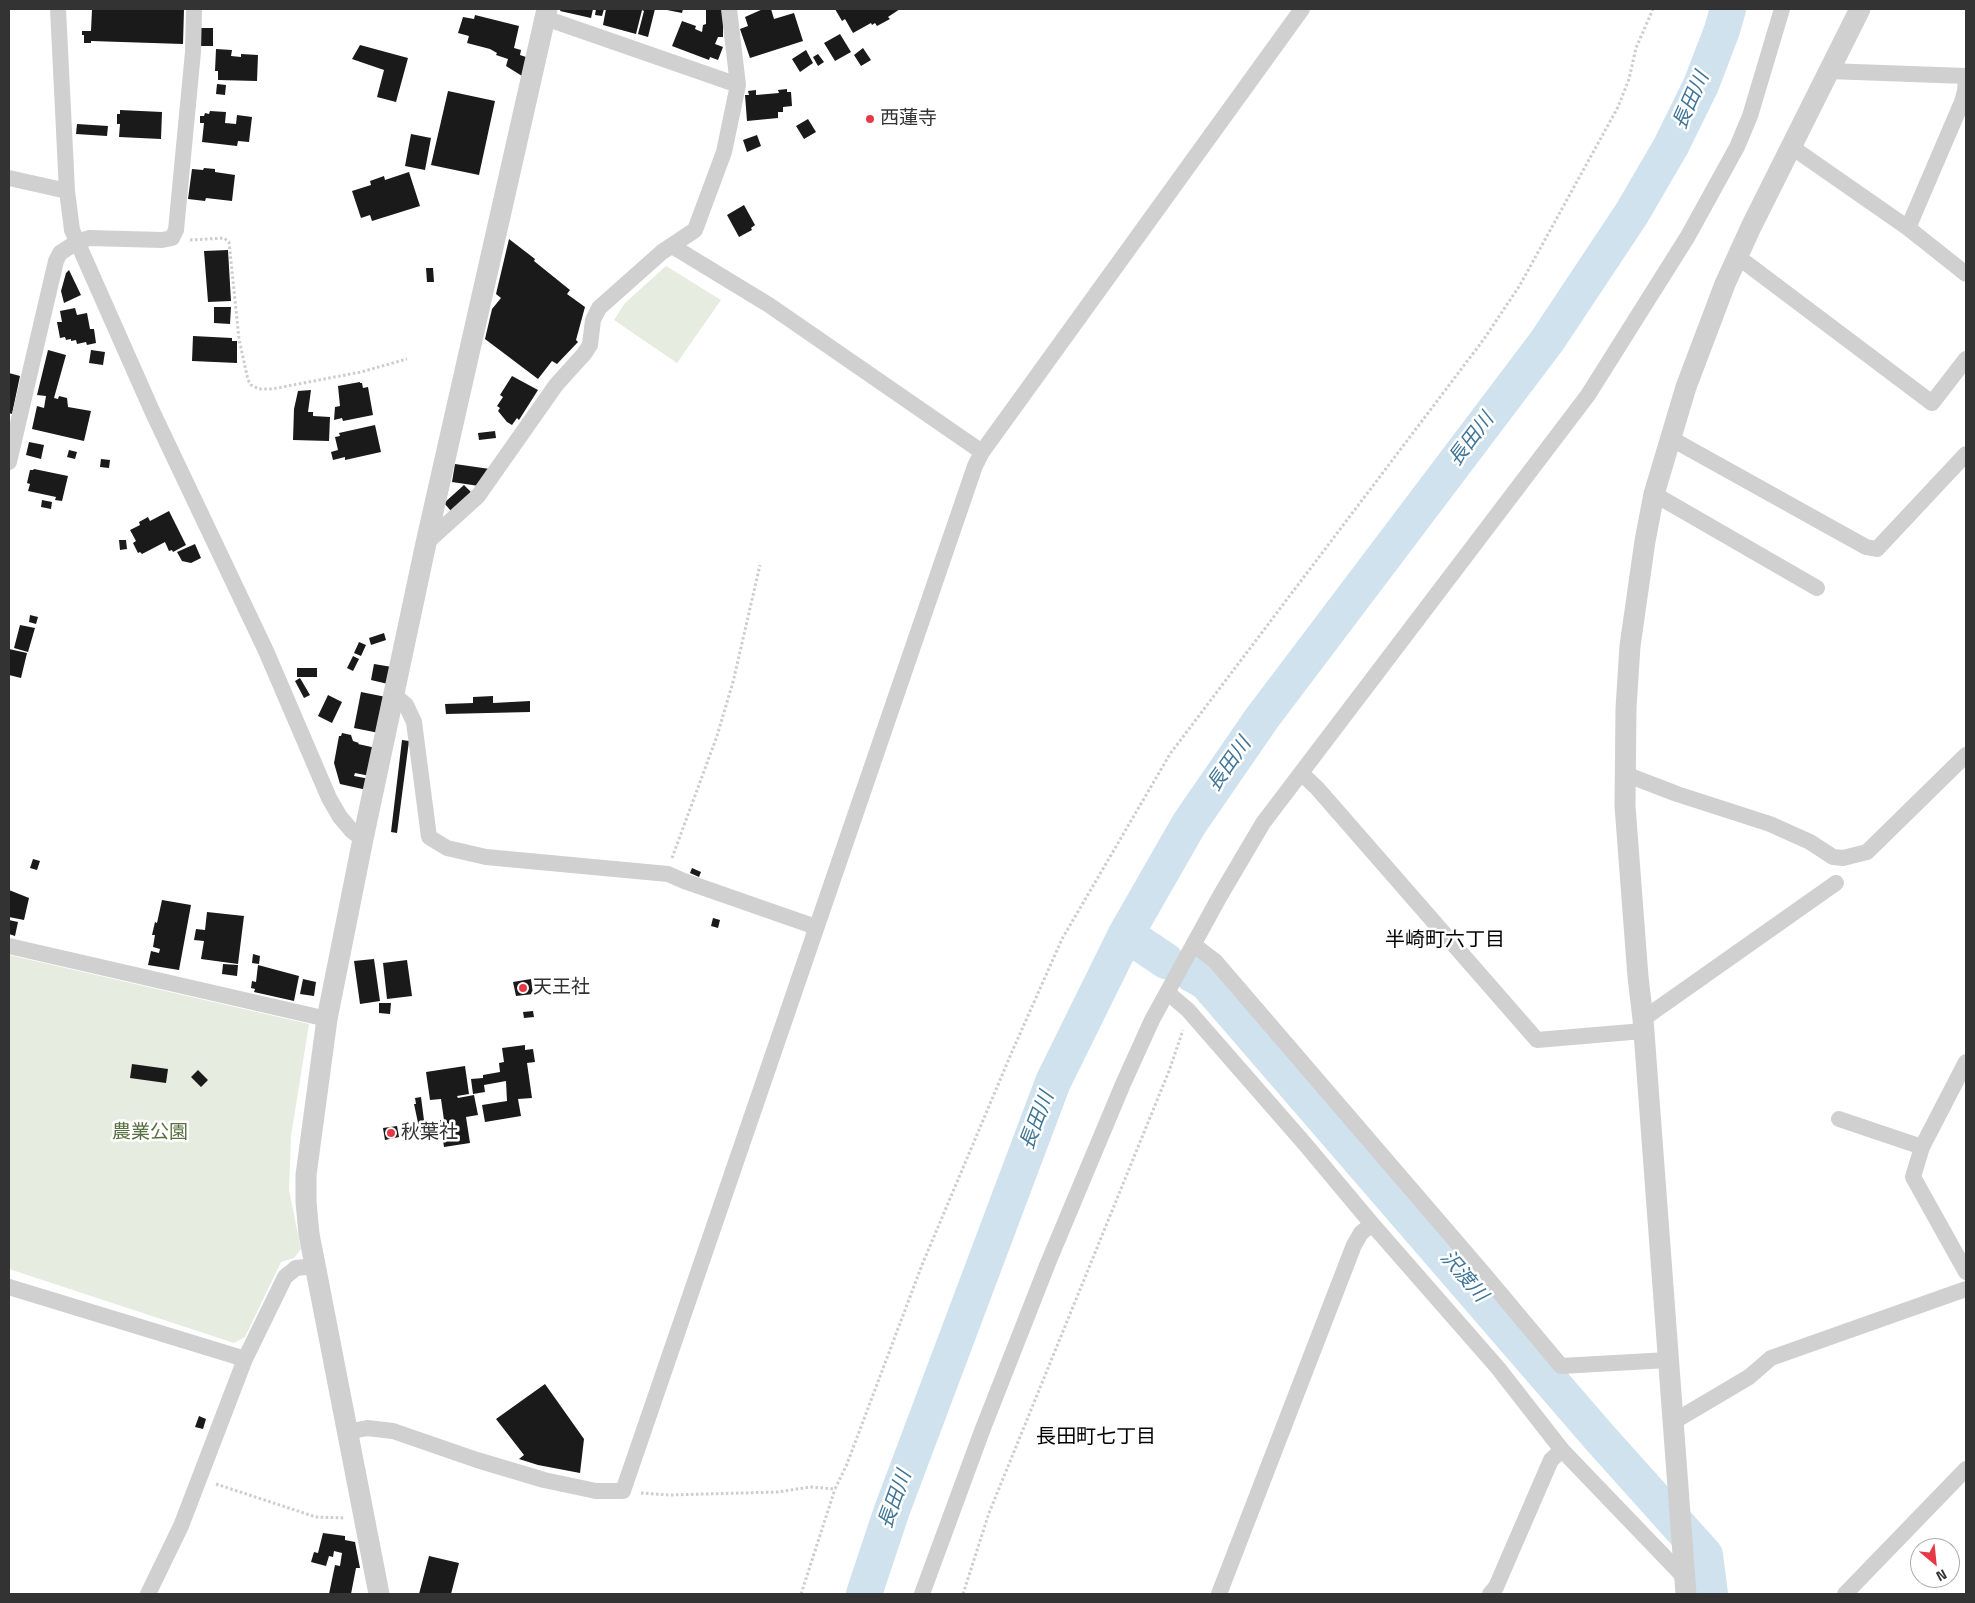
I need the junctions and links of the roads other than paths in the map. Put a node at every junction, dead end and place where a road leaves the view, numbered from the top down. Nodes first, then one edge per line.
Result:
1 (58, 9) edge
2 (194, 9) edge
3 (729, 9) edge
4 (1302, 9) edge
5 (1782, 9) edge
6 (1860, 9) edge
7 (546, 13) edge
8 (1828, 71) junction
9 (738, 85) junction
10 (1965, 91) edge
11 (1792, 148) junction
12 (9, 178) edge
13 (67, 191) junction
14 (1908, 228) junction
15 (77, 242) junction
16 (672, 246) junction
17 (1738, 257) junction
18 (1966, 274) edge
19 (1966, 359) edge
20 (1670, 438) junction
21 (982, 452) junction
22 (1966, 454) edge
23 (9, 462) edge
24 (1654, 494) junction
25 (426, 543) junction
26 (1817, 588) dead end
27 (394, 699) junction
28 (1966, 755) edge
29 (1301, 773) junction
30 (1625, 774) junction
31 (364, 839) junction
32 (1836, 883) dead end
33 (816, 928) junction
34 (1194, 945) junction
35 (9, 946) edge
36 (1168, 993) junction
37 (327, 1019) junction
38 (1643, 1025) junction
39 (1966, 1062) edge
40 (1839, 1118) dead end
41 (1922, 1147) junction
42 (1372, 1224) junction
43 (315, 1266) junction
44 (1966, 1272) edge
45 (9, 1287) edge
46 (1966, 1289) edge
47 (245, 1360) junction
48 (1668, 1360) junction
49 (1673, 1422) junction
50 (348, 1432) junction
51 (1562, 1450) junction
52 (1966, 1469) edge
53 (1685, 1585) edge
54 (148, 1594) edge
55 (379, 1594) edge
56 (922, 1594) edge
57 (1219, 1594) edge
58 (1490, 1594) edge
59 (1845, 1594) edge

1 - 13 street
2 - 15 street
3 - 9 street
4 - 21 street
5 - 29 street
6 - 8 street
7 - 9 street
7 - 25 street
8 - 10 street
8 - 11 street
9 - 16 street
10 - 14 street
11 - 14 street
11 - 17 street
12 - 13 street
13 - 15 street
14 - 18 street
15 - 23 street
15 - 31 street
16 - 21 street
16 - 25 street
17 - 19 street
17 - 20 street
20 - 22 street
20 - 24 street
21 - 33 street
24 - 26 street
24 - 30 street
25 - 27 street
27 - 31 street
27 - 33 street
28 - 30 street
29 - 34 street
29 - 38 street
30 - 38 street
31 - 37 street
32 - 38 street
33 - 50 street
34 - 36 street
34 - 48 street
35 - 37 street
36 - 42 street
36 - 56 street
37 - 43 street
38 - 48 street
39 - 41 street
40 - 41 street
41 - 44 street
42 - 51 street
42 - 57 street
43 - 47 street
43 - 50 street
45 - 47 street
46 - 49 street
47 - 54 street
48 - 49 street
49 - 53 street
50 - 55 street
51 - 53 street
51 - 58 street
52 - 59 street

